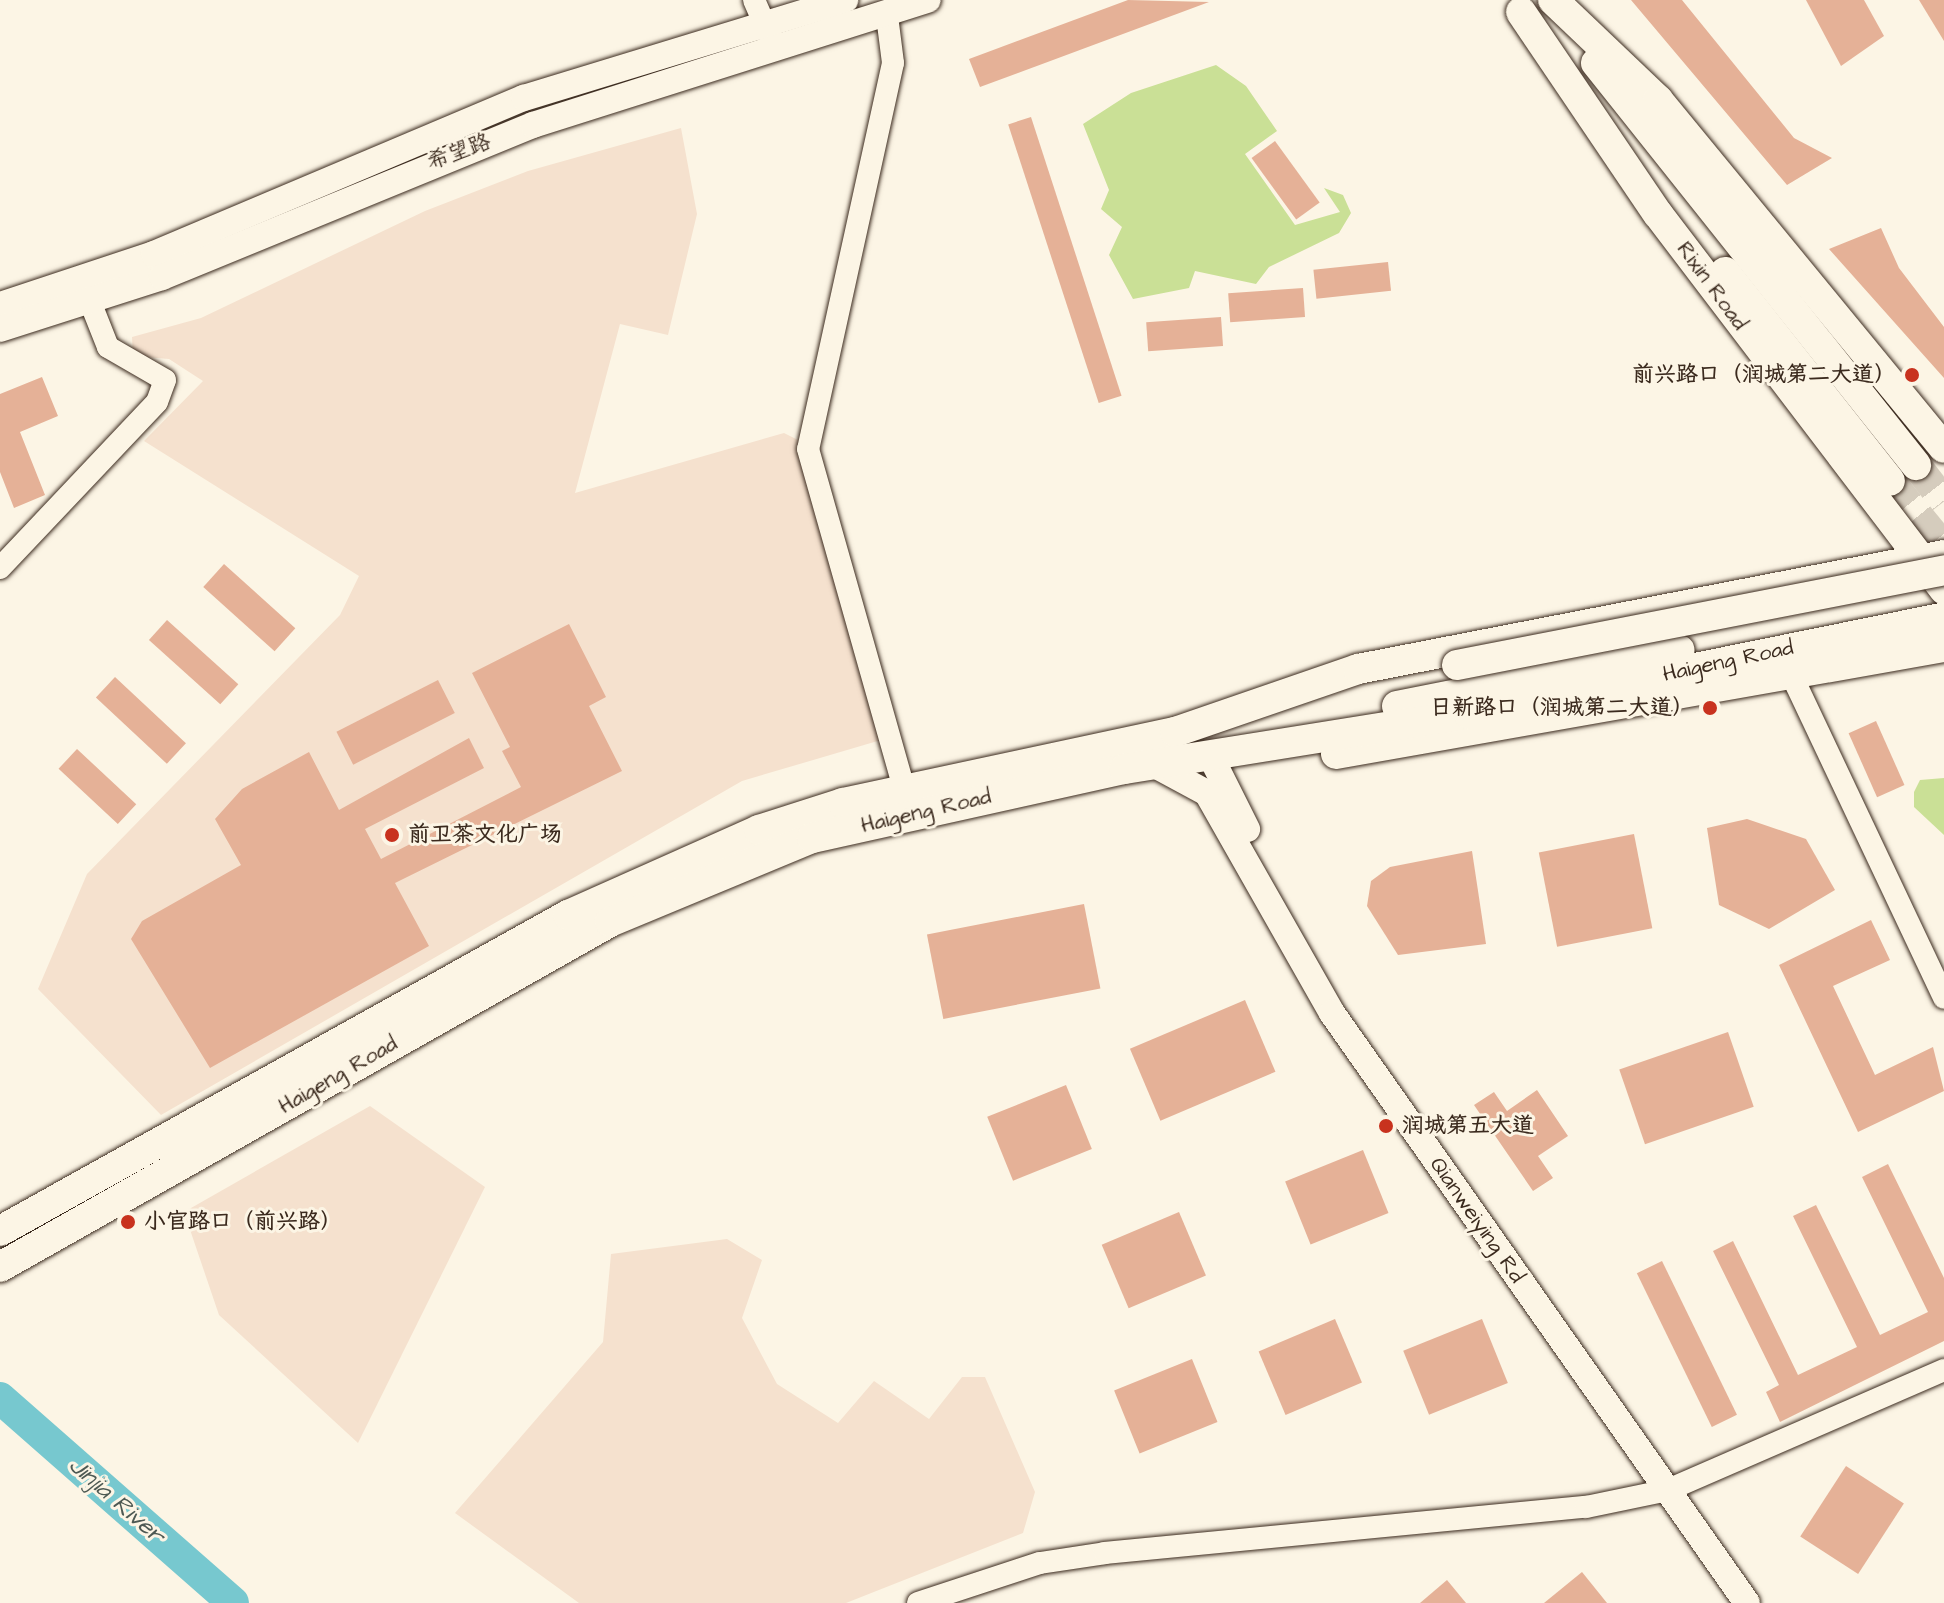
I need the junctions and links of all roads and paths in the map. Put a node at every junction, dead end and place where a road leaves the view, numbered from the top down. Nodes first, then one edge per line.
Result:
1 (754, 0) edge
2 (845, 0) edge
3 (928, 0) edge
4 (1553, 0) edge
5 (1526, 4) edge
6 (887, 16) junction
7 (767, 26) junction
8 (776, 52) junction
9 (84, 288) junction
10 (0, 305) edge
11 (0, 329) edge
12 (1944, 448) tunnel mouth
13 (1903, 473) tunnel mouth
14 (1936, 562) edge
15 (0, 568) edge
16 (1944, 589) edge
17 (1944, 597) edge
18 (1944, 617) edge
19 (1944, 647) edge
20 (1791, 674) junction
21 (1159, 746) junction
22 (1210, 755) junction
23 (904, 789) junction
24 (1944, 998) edge
25 (0, 1231) edge
26 (0, 1267) edge
27 (1944, 1370) edge
28 (1674, 1488) junction
29 (918, 1603) edge
30 (1747, 1603) edge
31 (1764, 1603) edge

1 - 7 street
2 - 7 street, 希望路
3 - 6 street, 希望路
4 - 12 main road
5 - 13 main road, Rixin Road
5 - 14 main road, Rixin Road
6 - 8 street, 希望路
6 - 23 street
7 - 8 street
7 - 9 street, 希望路
8 - 9 street, 希望路
9 - 10 street, 希望路
9 - 11 street, 希望路
9 - 15 street
14 - 16 main road, Rixin Road
14 - 21 main road, Haigeng Road, bridge
14 - 21 main road
17 - 22 main road
18 - 22 main road, Haigeng Road
19 - 20 main road
20 - 22 main road
20 - 24 street
21 - 22 main road, Haigeng Road
21 - 23 main road, Haigeng Road
21 - 26 main road, Haigeng Road
21 - 28 street, Qianweiying Rd
22 - 28 street, Qianweiying Rd
23 - 25 main road, Haigeng Road
27 - 28 street
28 - 29 street
28 - 30 street, Qianweiying Rd
28 - 31 street, Qianweiying Rd

